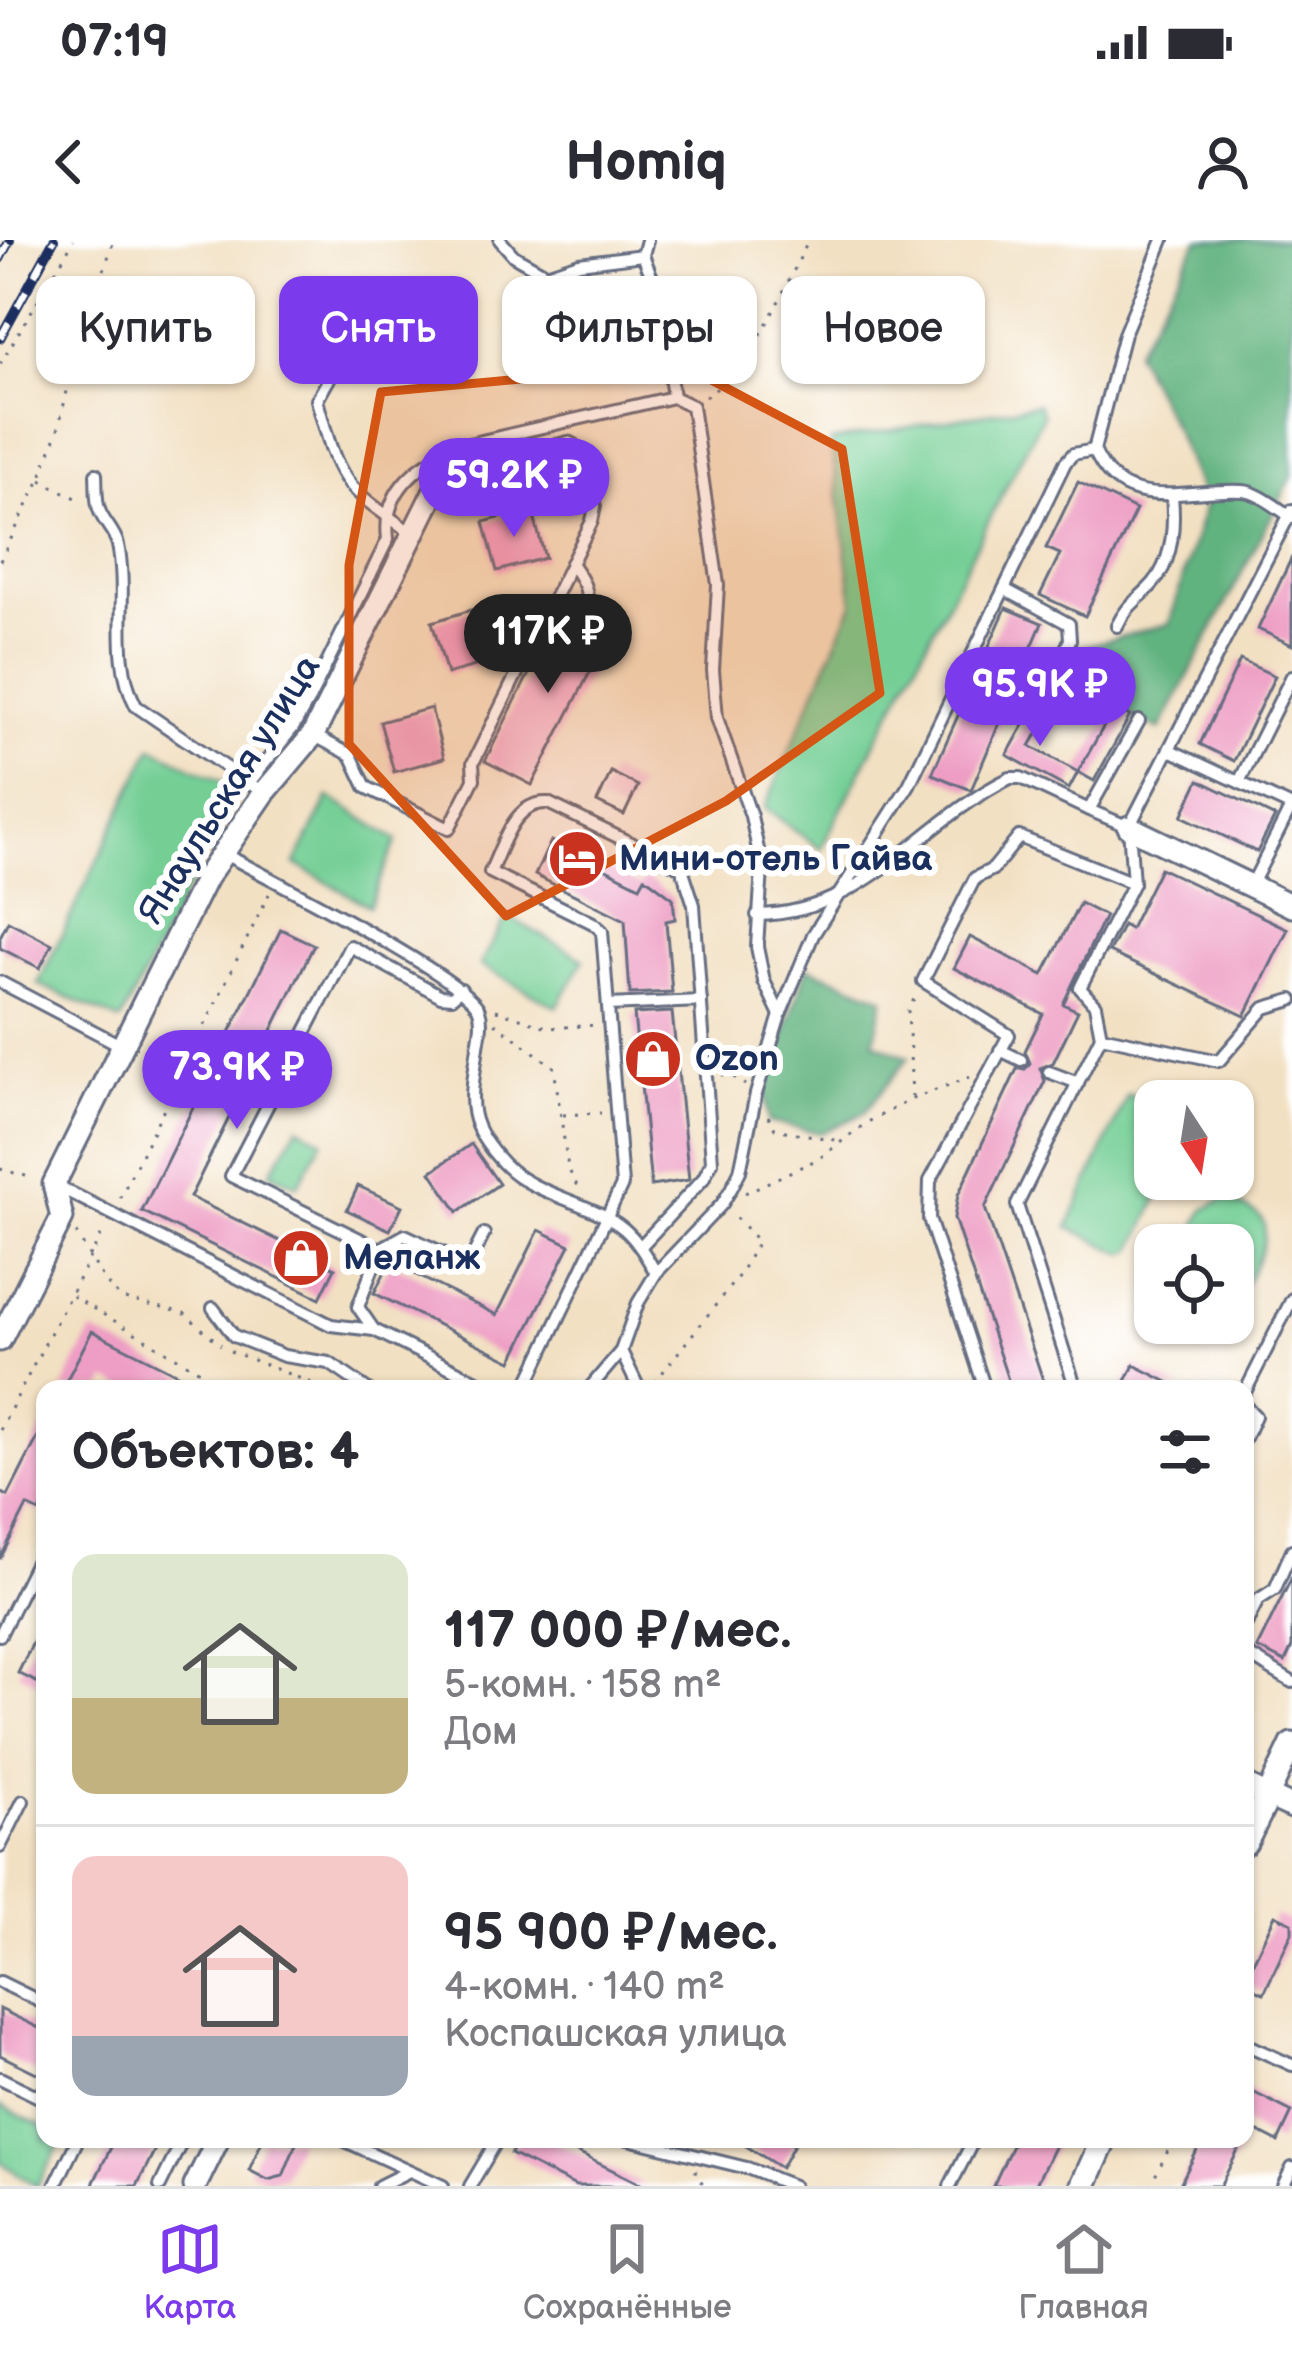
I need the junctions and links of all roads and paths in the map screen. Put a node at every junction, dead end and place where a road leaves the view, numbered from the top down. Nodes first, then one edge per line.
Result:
1 (74, 240) edge
2 (114, 240) edge
3 (500, 240) edge
4 (647, 240) edge
5 (809, 240) edge
6 (1163, 240) edge
7 (643, 255) junction
8 (0, 364) edge
9 (326, 384) edge
10 (673, 397) junction
11 (692, 406) junction
12 (460, 446) junction
13 (1094, 450) junction
14 (456, 471) junction
15 (97, 474) dead end
16 (40, 480) junction
17 (1172, 496) junction
18 (98, 509) junction
19 (385, 514) junction
20 (1291, 514) edge
21 (413, 534) junction
22 (0, 561) edge
23 (572, 563) junction
24 (1004, 589) junction
25 (582, 616) dead end
26 (1117, 626) dead end
27 (1292, 676) edge
28 (1045, 691) dead end
29 (1139, 721) dead end
30 (313, 735) junction
31 (1170, 750) junction
32 (1239, 782) junction
33 (256, 788) junction
34 (1291, 807) edge
35 (1089, 809) junction
36 (1129, 827) junction
37 (223, 853) junction
38 (275, 882) junction
39 (1132, 883) junction
40 (1251, 886) junction
41 (836, 900) junction
42 (1292, 905) edge
43 (757, 915) junction
44 (923, 981) junction
45 (0, 982) edge
46 (460, 989) junction
47 (701, 1000) junction
48 (1292, 1000) edge
49 (478, 1004) junction
50 (608, 1005) junction
51 (780, 1015) junction
52 (610, 1024) junction
53 (1101, 1036) junction
54 (122, 1046) junction
55 (1000, 1050) junction
56 (1021, 1060) dead end
57 (988, 1070) junction
58 (1049, 1072) dead end
59 (707, 1076) junction
60 (1078, 1083) junction
61 (756, 1094) junction
62 (912, 1099) junction
63 (616, 1112) junction
64 (561, 1115) junction
65 (842, 1141) junction
66 (0, 1169) edge
67 (54, 1184) junction
68 (722, 1204) junction
69 (588, 1209) junction
70 (111, 1215) junction
71 (608, 1218) junction
72 (484, 1234) dead end
73 (640, 1247) junction
74 (380, 1250) junction
75 (89, 1258) junction
76 (656, 1274) junction
77 (70, 1295) junction
78 (1292, 1299) edge
79 (213, 1308) dead end
80 (374, 1330) junction
81 (0, 1340) edge
82 (621, 1352) junction
83 (202, 1380) edge
84 (303, 1380) edge
85 (354, 1380) edge
86 (475, 1380) edge
87 (529, 1380) edge
88 (597, 1380) edge
89 (635, 1380) edge
90 (656, 1380) edge
91 (983, 1380) edge
92 (1073, 1380) edge
93 (1252, 1380) edge
94 (0, 1430) edge
95 (1292, 1550) edge
96 (36, 1562) edge
97 (1254, 1608) edge
98 (0, 1634) edge
99 (1254, 1659) edge
100 (1292, 1682) edge
101 (1292, 1744) edge
102 (1256, 1790) edge
103 (23, 1801) dead end
104 (1292, 1808) edge
105 (0, 1847) edge
106 (0, 1982) edge
107 (36, 2000) edge
108 (1254, 2048) edge
109 (1292, 2065) edge
110 (0, 2078) edge
111 (36, 2096) edge
112 (74, 2148) edge
113 (179, 2148) edge
114 (214, 2148) edge
115 (360, 2148) edge
116 (493, 2148) edge
117 (665, 2148) edge
118 (969, 2148) edge
119 (1100, 2148) edge
120 (1169, 2148) edge
121 (1292, 2168) edge
122 (409, 2171) junction
123 (55, 2186) edge
124 (160, 2186) edge
125 (195, 2186) edge
126 (379, 2186) edge
127 (443, 2186) edge
128 (470, 2186) edge
129 (793, 2186) edge
130 (950, 2186) edge
131 (1083, 2186) edge
132 (1150, 2186) edge
133 (1283, 2186) edge

1 - 8 path
2 - 16 path
3 - 7 lane
4 - 7 lane
5 - 11 path
6 - 13 lane
7 - 10 lane
9 - 19 lane
10 - 11 lane
10 - 12 lane
11 - 43 lane
12 - 14 lane
12 - 19 lane
13 - 17 lane
13 - 24 lane
14 - 21 street, Янаульская улица
14 - 23 lane
15 - 18 lane
16 - 18 path
16 - 22 path
17 - 20 lane
17 - 26 lane
18 - 33 lane
19 - 21 lane
19 - 33 lane
20 - 31 lane
21 - 30 street, Янаульская улица
23 - 25 lane
23 - 30 lane
24 - 28 lane
24 - 41 lane
27 - 32 lane
29 - 35 lane
30 - 33 street, Янаульская улица
31 - 32 lane
31 - 36 lane
32 - 34 lane
33 - 37 street, Янаульская улица
34 - 40 lane
35 - 36 lane
35 - 41 lane
36 - 39 lane
36 - 40 street
37 - 38 lane
37 - 54 street, Янаульская улица
38 - 46 lane
38 - 70 path
39 - 44 lane
39 - 53 lane
40 - 42 street
41 - 43 lane
41 - 51 lane
43 - 51 lane
44 - 55 lane
44 - 62 path
45 - 54 lane
46 - 49 lane
46 - 74 lane
47 - 50 lane
47 - 50 lane
47 - 59 lane
48 - 53 lane
49 - 52 path
49 - 64 path
49 - 69 lane
50 - 52 lane
51 - 61 lane
52 - 63 lane
53 - 60 lane
54 - 67 street, Янаульская улица
55 - 56 lane
55 - 57 lane
57 - 62 path
57 - 91 lane
58 - 60 lane
59 - 61 path
59 - 73 lane
60 - 92 lane
61 - 65 path
61 - 68 lane
62 - 65 path
63 - 64 path
63 - 71 lane
64 - 69 path
65 - 68 path
66 - 67 path
67 - 70 lane
67 - 81 street, Янаульская улица
68 - 76 lane
68 - 90 path
69 - 71 lane
70 - 75 path
70 - 80 lane
71 - 73 lane
71 - 87 lane
72 - 74 lane
73 - 76 lane
74 - 80 lane
75 - 77 path
75 - 84 path
76 - 82 lane
77 - 83 path
77 - 94 path
78 - 93 lane
79 - 85 lane
80 - 86 lane
82 - 88 lane
82 - 89 lane
95 - 97 lane
96 - 98 lane
99 - 100 lane
101 - 102 street
102 - 104 street
103 - 105 lane
106 - 107 lane
108 - 109 lane
110 - 111 lane
112 - 123 lane
113 - 124 lane
114 - 125 street
115 - 122 lane
116 - 128 lane
117 - 129 lane
118 - 130 lane
119 - 131 street
120 - 132 path
121 - 133 lane
122 - 126 lane
122 - 127 lane

